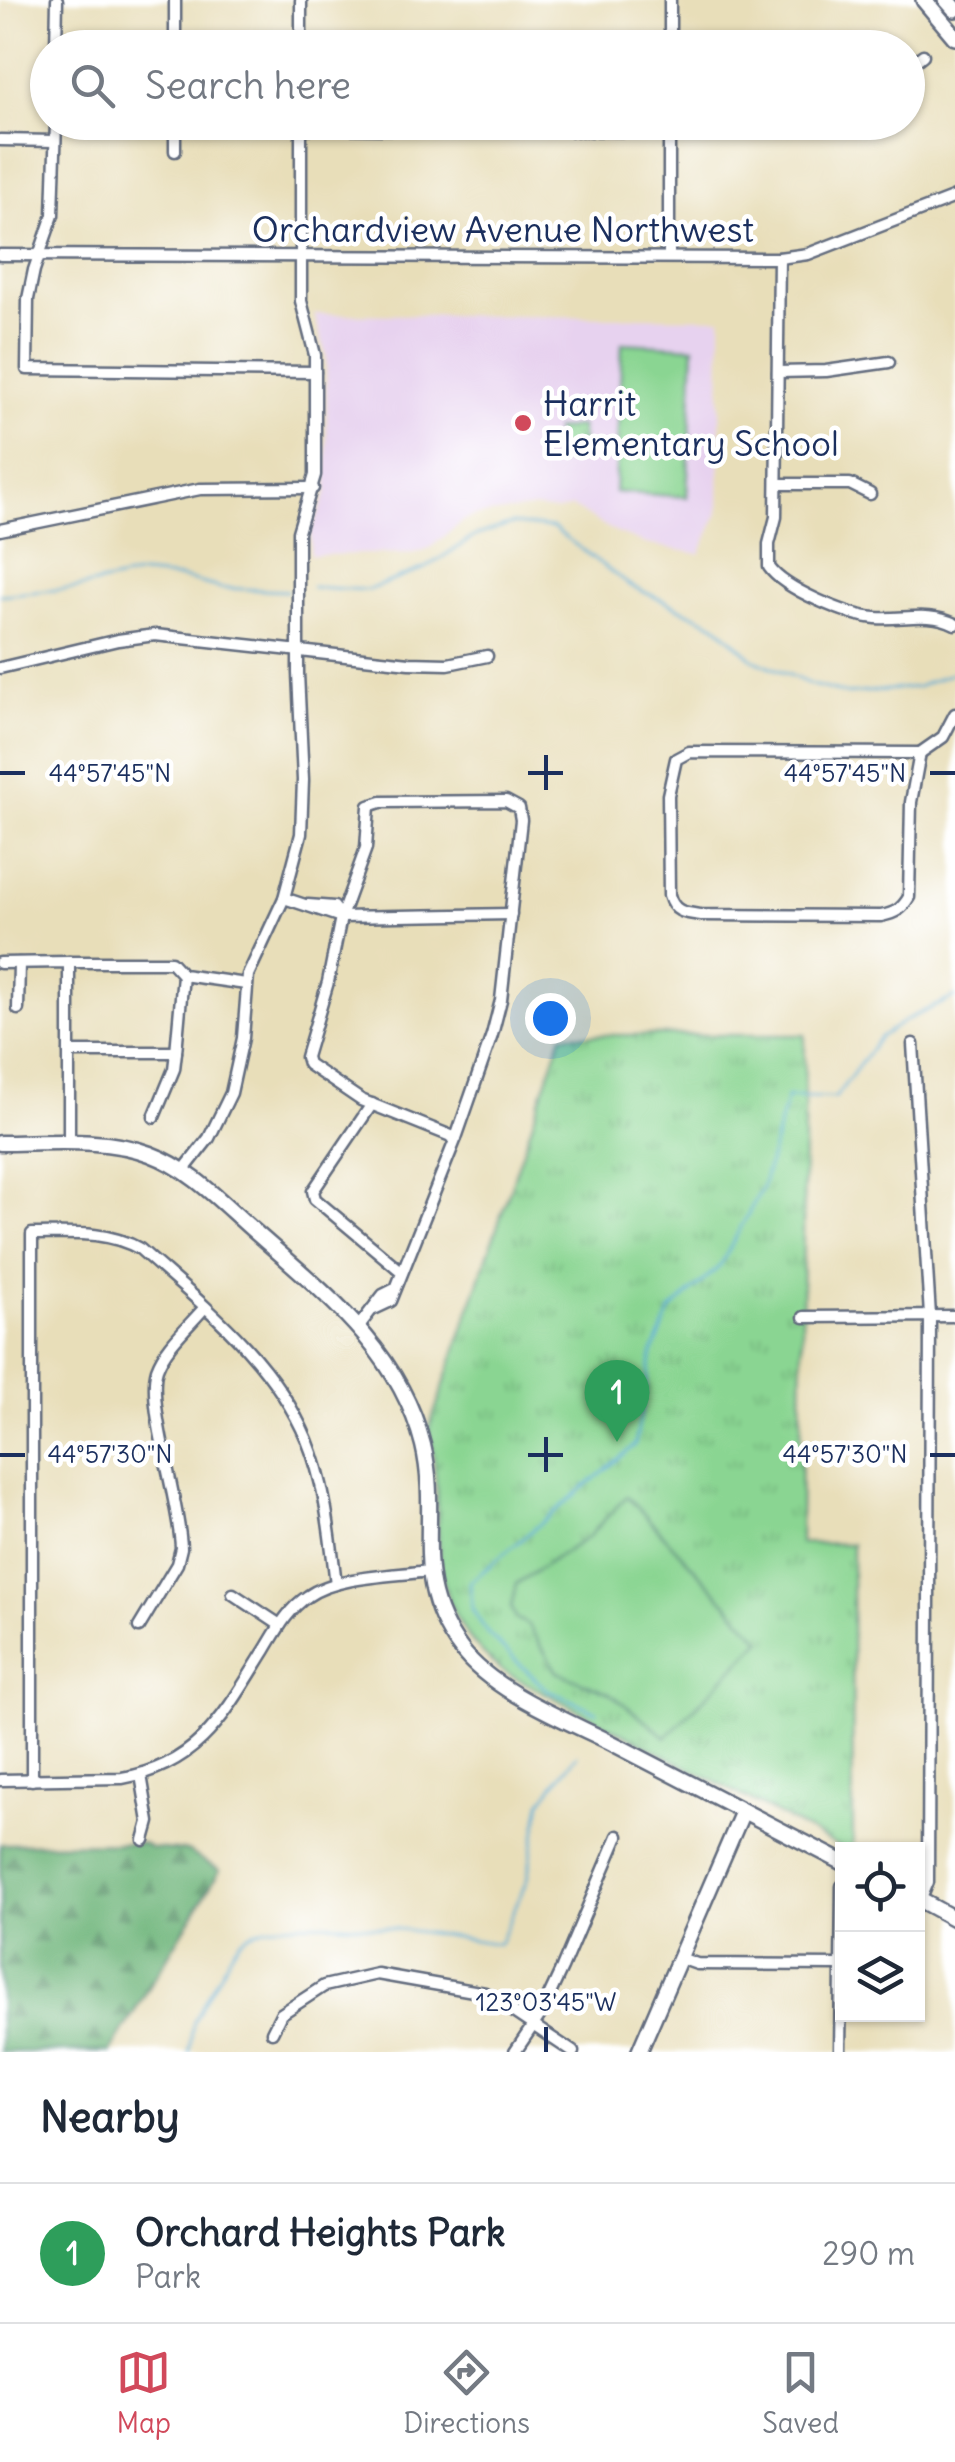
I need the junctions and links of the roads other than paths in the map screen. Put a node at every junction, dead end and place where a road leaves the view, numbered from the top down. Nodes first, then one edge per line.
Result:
1 (56, 0) edge
2 (175, 0) edge
3 (301, 0) edge
4 (670, 0) edge
5 (924, 0) edge
6 (947, 0) edge
7 (955, 9) edge
8 (56, 30) edge
9 (175, 30) edge
10 (301, 30) edge
11 (670, 30) edge
12 (955, 37) edge
13 (0, 140) edge
14 (175, 140) edge
15 (301, 140) edge
16 (670, 140) edge
17 (56, 141) joint
18 (175, 151) dead end
19 (955, 197) edge
20 (41, 254) junction
21 (0, 255) edge
22 (301, 256) junction
23 (668, 257) junction
24 (779, 258) junction
25 (889, 362) dead end
26 (315, 372) junction
27 (778, 372) junction
28 (777, 484) junction
29 (314, 488) junction
30 (870, 494) dead end
31 (0, 530) edge
32 (955, 624) edge
33 (298, 651) junction
34 (488, 656) dead end
35 (0, 668) edge
36 (955, 714) edge
37 (920, 752) junction
38 (284, 898) junction
39 (510, 914) junction
40 (341, 917) junction
41 (19, 962) junction
42 (69, 962) junction
43 (0, 963) edge
44 (184, 976) junction
45 (246, 984) junction
46 (18, 1009) dead end
47 (912, 1044) dead end
48 (69, 1052) junction
49 (176, 1052) junction
50 (372, 1104) junction
51 (154, 1117) dead end
52 (456, 1138) junction
53 (0, 1143) edge
54 (69, 1144) junction
55 (183, 1171) junction
56 (401, 1271) junction
57 (205, 1307) junction
58 (804, 1316) dead end
59 (930, 1316) junction
60 (955, 1316) edge
61 (359, 1326) junction
62 (428, 1571) junction
63 (336, 1584) junction
64 (233, 1594) dead end
65 (280, 1624) junction
66 (139, 1627) dead end
67 (141, 1775) junction
68 (0, 1780) edge
69 (32, 1780) junction
70 (743, 1811) junction
71 (618, 1836) dead end
72 (144, 1840) dead end
73 (835, 1858) edge
74 (925, 1888) edge
75 (925, 1903) edge
76 (955, 1919) edge
77 (680, 1958) junction
78 (835, 1965) edge
79 (840, 2022) edge
80 (532, 2024) junction
81 (272, 2032) dead end
82 (516, 2052) edge
83 (573, 2052) edge
84 (639, 2052) edge
85 (840, 2052) edge

1 - 8 street
2 - 9 street
3 - 10 street
4 - 11 street
5 - 12 main road
6 - 7 main road
13 - 17 street
14 - 18 street
15 - 22 street
16 - 23 street
17 - 20 street
19 - 24 street, Orchardview Avenue Northwest
20 - 21 street, Orchardview Avenue Northwest
20 - 22 street, Orchardview Avenue Northwest
20 - 26 street
22 - 23 street, Orchardview Avenue Northwest
22 - 26 street
23 - 24 street, Orchardview Avenue Northwest
24 - 27 street
25 - 27 street
26 - 29 street
27 - 28 street
28 - 30 street
28 - 32 street
29 - 31 street
29 - 33 street
33 - 34 street
33 - 35 street
33 - 38 street
36 - 37 street
37 - 37 street
38 - 40 street
38 - 45 street
39 - 40 street
39 - 40 street
39 - 52 street
40 - 50 street
41 - 42 street
41 - 43 street
41 - 46 street
42 - 44 street
42 - 48 street
44 - 45 street
44 - 49 street
45 - 55 street
47 - 59 street
48 - 49 street
48 - 54 street
49 - 51 street
50 - 52 street
50 - 56 street
52 - 56 street
53 - 54 main road
54 - 55 main road
55 - 61 main road
56 - 61 street
57 - 63 street
57 - 66 street
57 - 69 street
58 - 59 street
59 - 60 street
59 - 74 street
61 - 62 main road
62 - 63 street
62 - 70 main road
63 - 65 street
64 - 65 street
65 - 67 street
67 - 69 street
67 - 72 street
68 - 69 street
70 - 73 main road
70 - 77 main road
71 - 80 street
75 - 76 main road
77 - 78 street
77 - 84 main road
79 - 85 street
80 - 81 street
80 - 82 street
80 - 83 street

